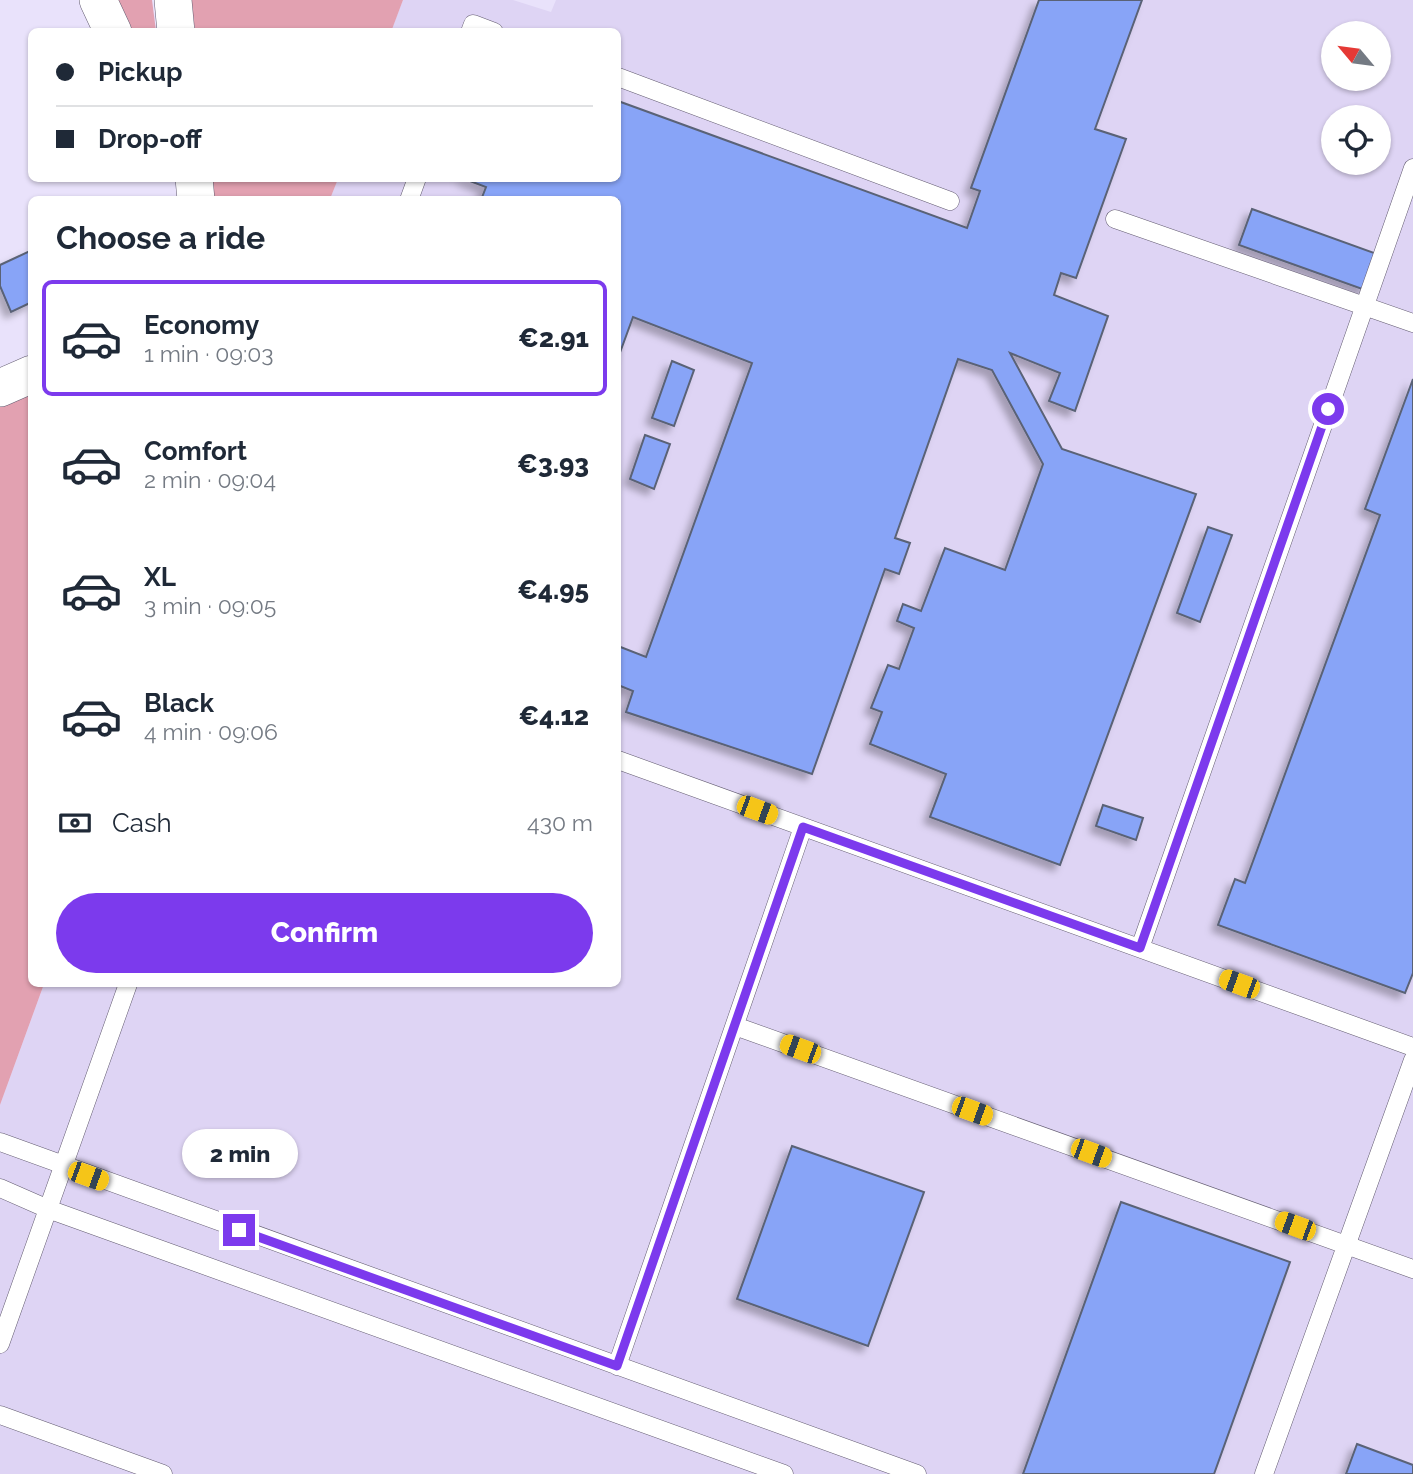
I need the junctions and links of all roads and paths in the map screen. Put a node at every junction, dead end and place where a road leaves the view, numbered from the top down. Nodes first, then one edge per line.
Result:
1 (98, 0) edge
2 (173, 0) edge
3 (111, 28) edge
4 (176, 28) edge
5 (621, 78) edge
6 (1413, 167) edge
7 (950, 201) dead end
8 (1115, 219) dead end
9 (1364, 306) junction
10 (1413, 323) edge
11 (28, 376) edge
12 (0, 388) edge
13 (621, 761) edge
14 (803, 827) junction
15 (1140, 948) junction
16 (127, 987) edge
17 (735, 1026) junction
18 (1413, 1047) edge
19 (1413, 1060) edge
20 (0, 1142) edge
21 (63, 1167) junction
22 (0, 1188) edge
23 (48, 1209) junction
24 (1346, 1244) junction
25 (1413, 1269) edge
26 (0, 1344) edge
27 (617, 1366) junction
28 (0, 1415) edge
29 (163, 1474) edge
30 (785, 1474) edge
31 (918, 1474) edge
32 (1264, 1474) edge

1 - 3 street
2 - 4 street
5 - 7 lane
6 - 9 lane
8 - 9 lane
9 - 10 lane
9 - 15 lane
11 - 12 street
13 - 14 lane
14 - 15 lane
14 - 17 lane
15 - 18 lane
16 - 21 lane
17 - 24 lane
17 - 27 lane
19 - 24 lane
20 - 21 lane
21 - 23 lane
21 - 27 lane
22 - 23 lane
23 - 26 lane
23 - 30 lane
24 - 25 lane
24 - 32 lane
27 - 31 lane
28 - 29 lane

